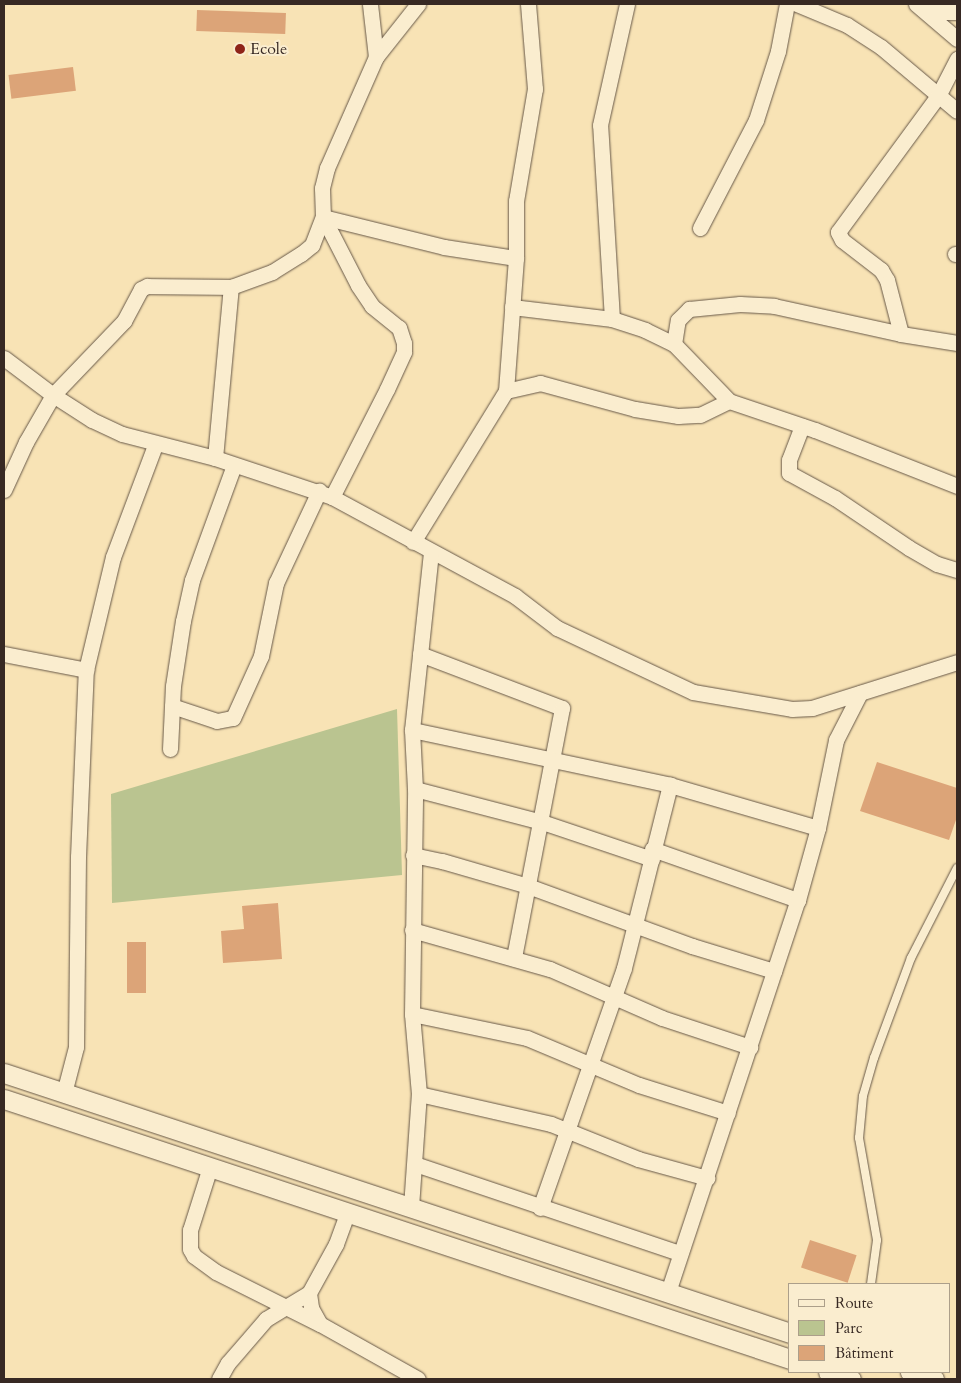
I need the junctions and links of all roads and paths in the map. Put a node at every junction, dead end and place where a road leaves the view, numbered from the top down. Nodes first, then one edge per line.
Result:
1 (370, 4) edge
2 (418, 4) edge
3 (528, 4) edge
4 (626, 4) edge
5 (787, 4) edge
6 (797, 4) edge
7 (921, 6) edge
8 (957, 12) edge
9 (957, 39) edge
10 (376, 57) junction
11 (957, 59) edge
12 (938, 96) junction
13 (957, 110) edge
14 (323, 217) junction
15 (700, 228) dead end
16 (516, 258) junction
17 (230, 287) junction
18 (512, 307) junction
19 (612, 319) junction
20 (901, 334) junction
21 (957, 343) edge
22 (674, 344) junction
23 (4, 358) edge
24 (506, 391) junction
25 (53, 395) junction
26 (729, 401) junction
27 (802, 426) junction
28 (155, 445) junction
29 (214, 458) junction
30 (10, 460) edge
31 (234, 465) junction
32 (957, 486) edge
33 (4, 490) edge
34 (326, 494) junction
35 (413, 542) junction
36 (431, 552) junction
37 (957, 570) edge
38 (4, 654) edge
39 (420, 654) junction
40 (957, 662) edge
41 (86, 670) junction
42 (860, 693) junction
43 (172, 706) junction
44 (412, 730) junction
45 (170, 750) dead end
46 (553, 759) junction
47 (670, 785) junction
48 (415, 789) junction
49 (542, 822) junction
50 (818, 828) junction
51 (652, 854) junction
52 (413, 855) junction
53 (957, 868) edge
54 (528, 886) junction
55 (798, 900) junction
56 (636, 923) junction
57 (412, 930) junction
58 (514, 958) junction
59 (774, 971) junction
60 (615, 998) junction
61 (412, 1014) junction
62 (750, 1047) junction
63 (591, 1063) junction
64 (4, 1073) edge
65 (64, 1093) junction
66 (419, 1094) junction
67 (4, 1099) edge
68 (728, 1112) junction
69 (568, 1129) junction
70 (415, 1164) junction
71 (210, 1167) junction
72 (707, 1178) junction
73 (411, 1207) junction
74 (540, 1208) junction
75 (347, 1213) junction
76 (680, 1253) junction
77 (871, 1283) edge
78 (668, 1292) junction
79 (308, 1293) junction
80 (285, 1308) junction
81 (320, 1324) junction
82 (788, 1332) edge
83 (788, 1358) edge
84 (913, 1373) edge
85 (219, 1379) edge
86 (418, 1379) edge
87 (934, 1379) edge

1 - 10 street
2 - 10 street
3 - 16 street
4 - 19 street
5 - 15 street
6 - 12 street
7 - 8 street
7 - 9 street
10 - 14 street
11 - 12 street
12 - 13 street
12 - 20 street
14 - 16 street
14 - 17 street
14 - 34 street
16 - 18 street
17 - 25 street
17 - 29 street
18 - 19 street
18 - 24 street
19 - 22 street
20 - 21 street
20 - 22 street
22 - 26 street
23 - 25 street
24 - 26 street
24 - 35 street
25 - 28 street
25 - 30 street
26 - 27 street
27 - 32 street
27 - 37 street
28 - 29 street
28 - 41 street
29 - 31 street
30 - 33 street
31 - 34 street
31 - 43 street
34 - 35 street
34 - 43 street
35 - 36 street
36 - 39 street
36 - 42 street
38 - 41 street
39 - 44 street
39 - 46 street
40 - 42 street
41 - 65 street
42 - 50 street
43 - 45 street
44 - 46 street
44 - 48 street
46 - 47 street
46 - 49 street
47 - 50 street
47 - 51 street
48 - 49 street
48 - 52 street
49 - 51 street
49 - 54 street
50 - 55 street
51 - 55 street
51 - 56 street
52 - 54 street
52 - 57 street
53 - 77 lane
54 - 56 street
54 - 58 street
55 - 59 street
56 - 59 street
56 - 60 street
57 - 58 street
57 - 61 street
58 - 60 street
59 - 62 street
60 - 62 street
60 - 63 street
61 - 63 street
61 - 66 street
62 - 68 street
63 - 68 street
63 - 69 street
64 - 65 street
65 - 73 street
66 - 69 street
66 - 70 street
67 - 71 street
68 - 72 street
69 - 72 street
69 - 74 street
70 - 73 street
70 - 74 street
71 - 75 street
71 - 80 street
72 - 76 street
73 - 78 street
74 - 76 street
75 - 79 street
75 - 83 street
76 - 78 street
78 - 82 street
79 - 80 street
79 - 81 street
80 - 81 street
80 - 85 street
81 - 86 street
84 - 87 street

